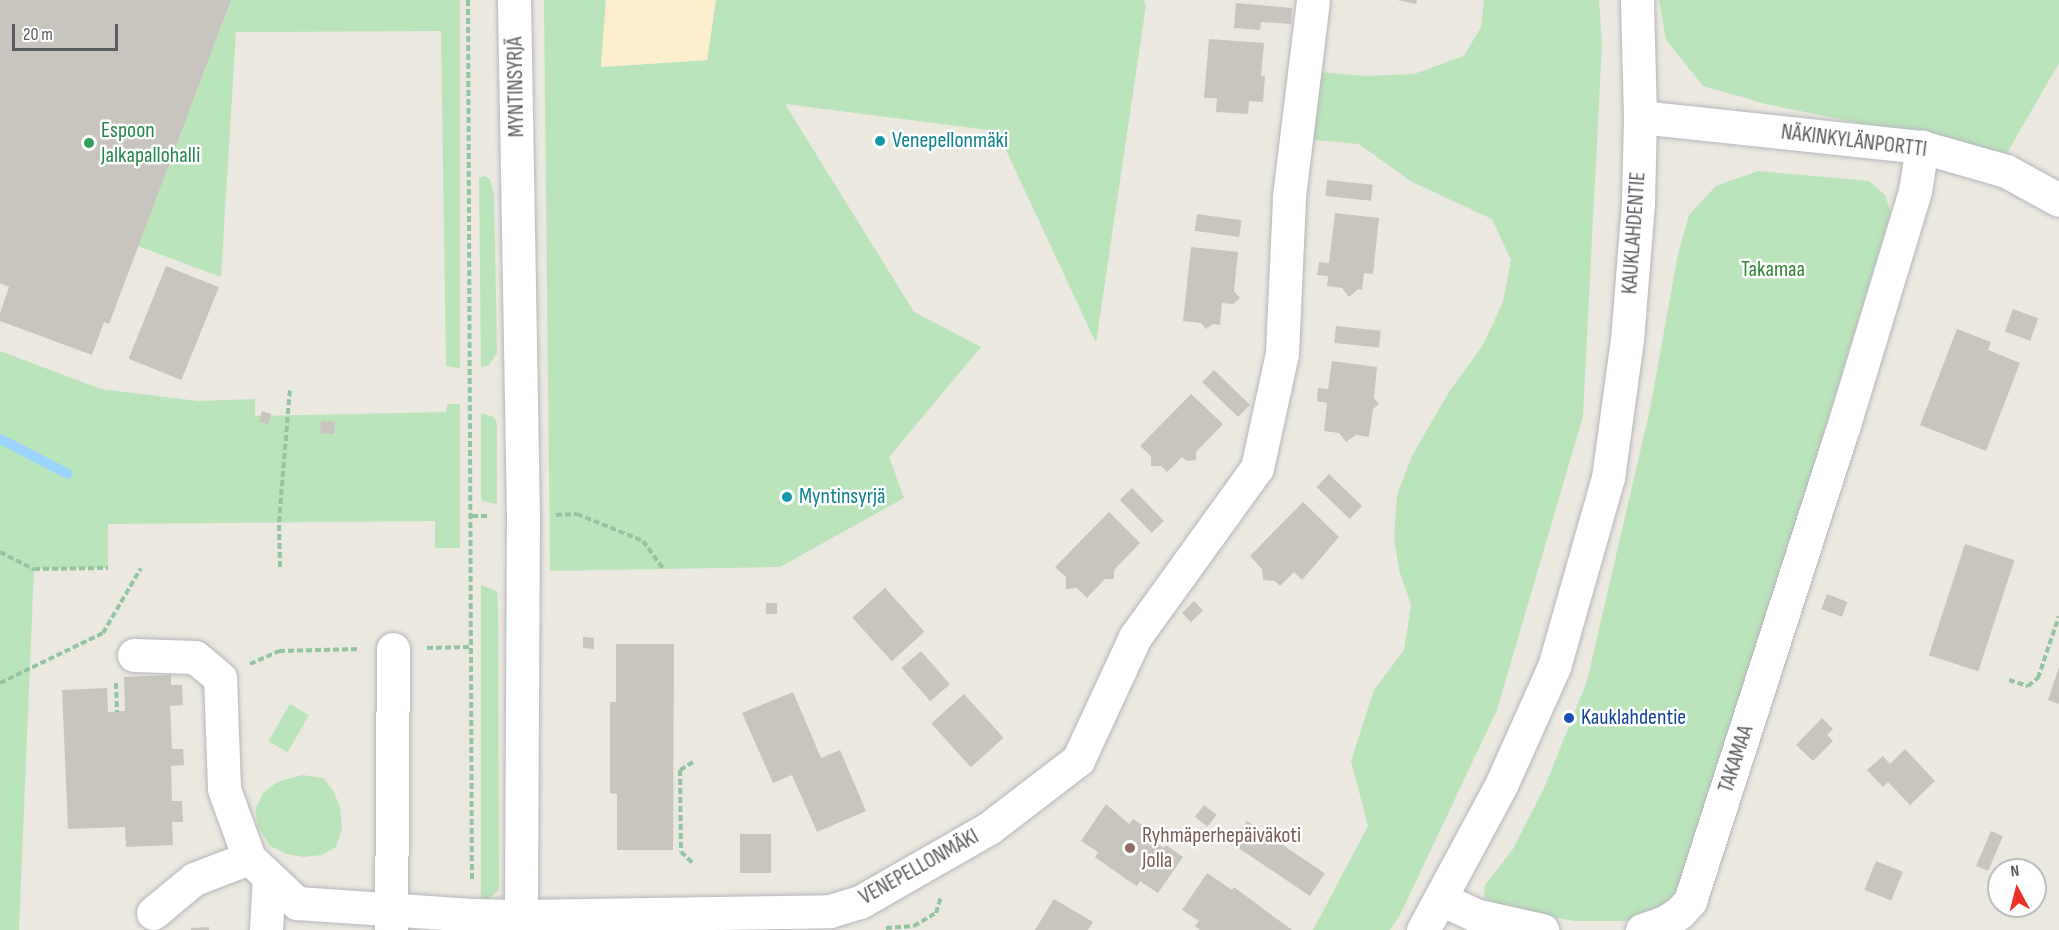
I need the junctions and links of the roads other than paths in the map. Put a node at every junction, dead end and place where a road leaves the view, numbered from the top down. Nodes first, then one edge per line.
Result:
1 (514, 0) edge
2 (1313, 0) edge
3 (1637, 0) edge
4 (1640, 117) junction
5 (1922, 147) junction
6 (2059, 200) edge
7 (393, 648) road end
8 (134, 655) dead end
9 (259, 867) junction
10 (1441, 899) junction
11 (153, 913) dead end
12 (392, 920) edge
13 (521, 923) edge
14 (1657, 927) edge
15 (266, 930) edge
16 (1423, 930) edge
17 (1542, 930) edge

1 - 13 street, MYNTINSYRJÄ
2 - 13 street, VENEPELLONMÄKI
3 - 4 street, KAUKLAHDENTIE
4 - 5 street, NÄKINKYLÄNPORTTI
4 - 10 street, KAUKLAHDENTIE
5 - 6 street, NÄKINKYLÄNPORTTI
5 - 14 street, TAKAMAA
7 - 12 street
8 - 9 street
9 - 11 street
9 - 12 street, VENEPELLONMÄKI
9 - 15 street
10 - 16 street, KAUKLAHDENTIE
10 - 17 street
12 - 13 street, VENEPELLONMÄKI

